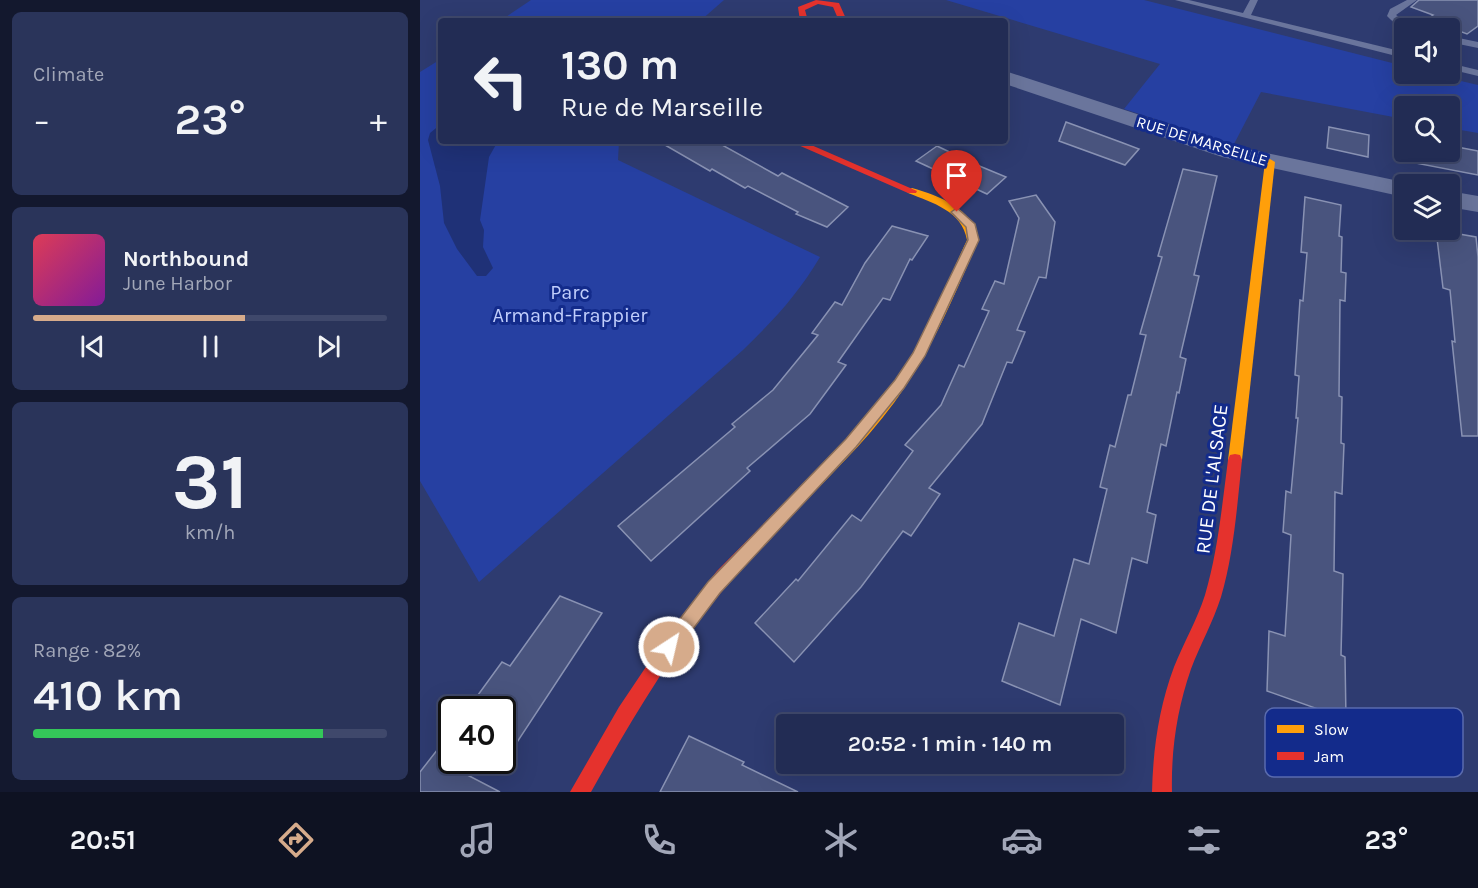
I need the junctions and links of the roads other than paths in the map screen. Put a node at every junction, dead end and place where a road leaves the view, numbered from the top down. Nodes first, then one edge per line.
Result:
1 (1179, 0) edge
2 (1254, 0) edge
3 (1413, 0) edge
4 (1246, 16) junction
5 (803, 18) edge
6 (842, 18) edge
7 (1394, 19) edge
8 (1460, 41) edge
9 (1478, 45) edge
10 (1394, 53) edge
11 (1460, 69) edge
12 (1478, 74) edge
13 (1008, 78) edge
14 (801, 144) edge
15 (1270, 162) junction
16 (1394, 187) edge
17 (1460, 201) edge
18 (1478, 204) edge
19 (580, 792) edge
20 (1162, 792) edge

1 - 4 lane
2 - 4 lane
3 - 7 lane
4 - 10 lane
5 - 6 street
8 - 9 lane
11 - 12 lane
13 - 15 street, RUE DE MARSEILLE
14 - 19 street
15 - 16 street, RUE DE MARSEILLE
15 - 20 street, RUE DE L'ALSACE
17 - 18 street

